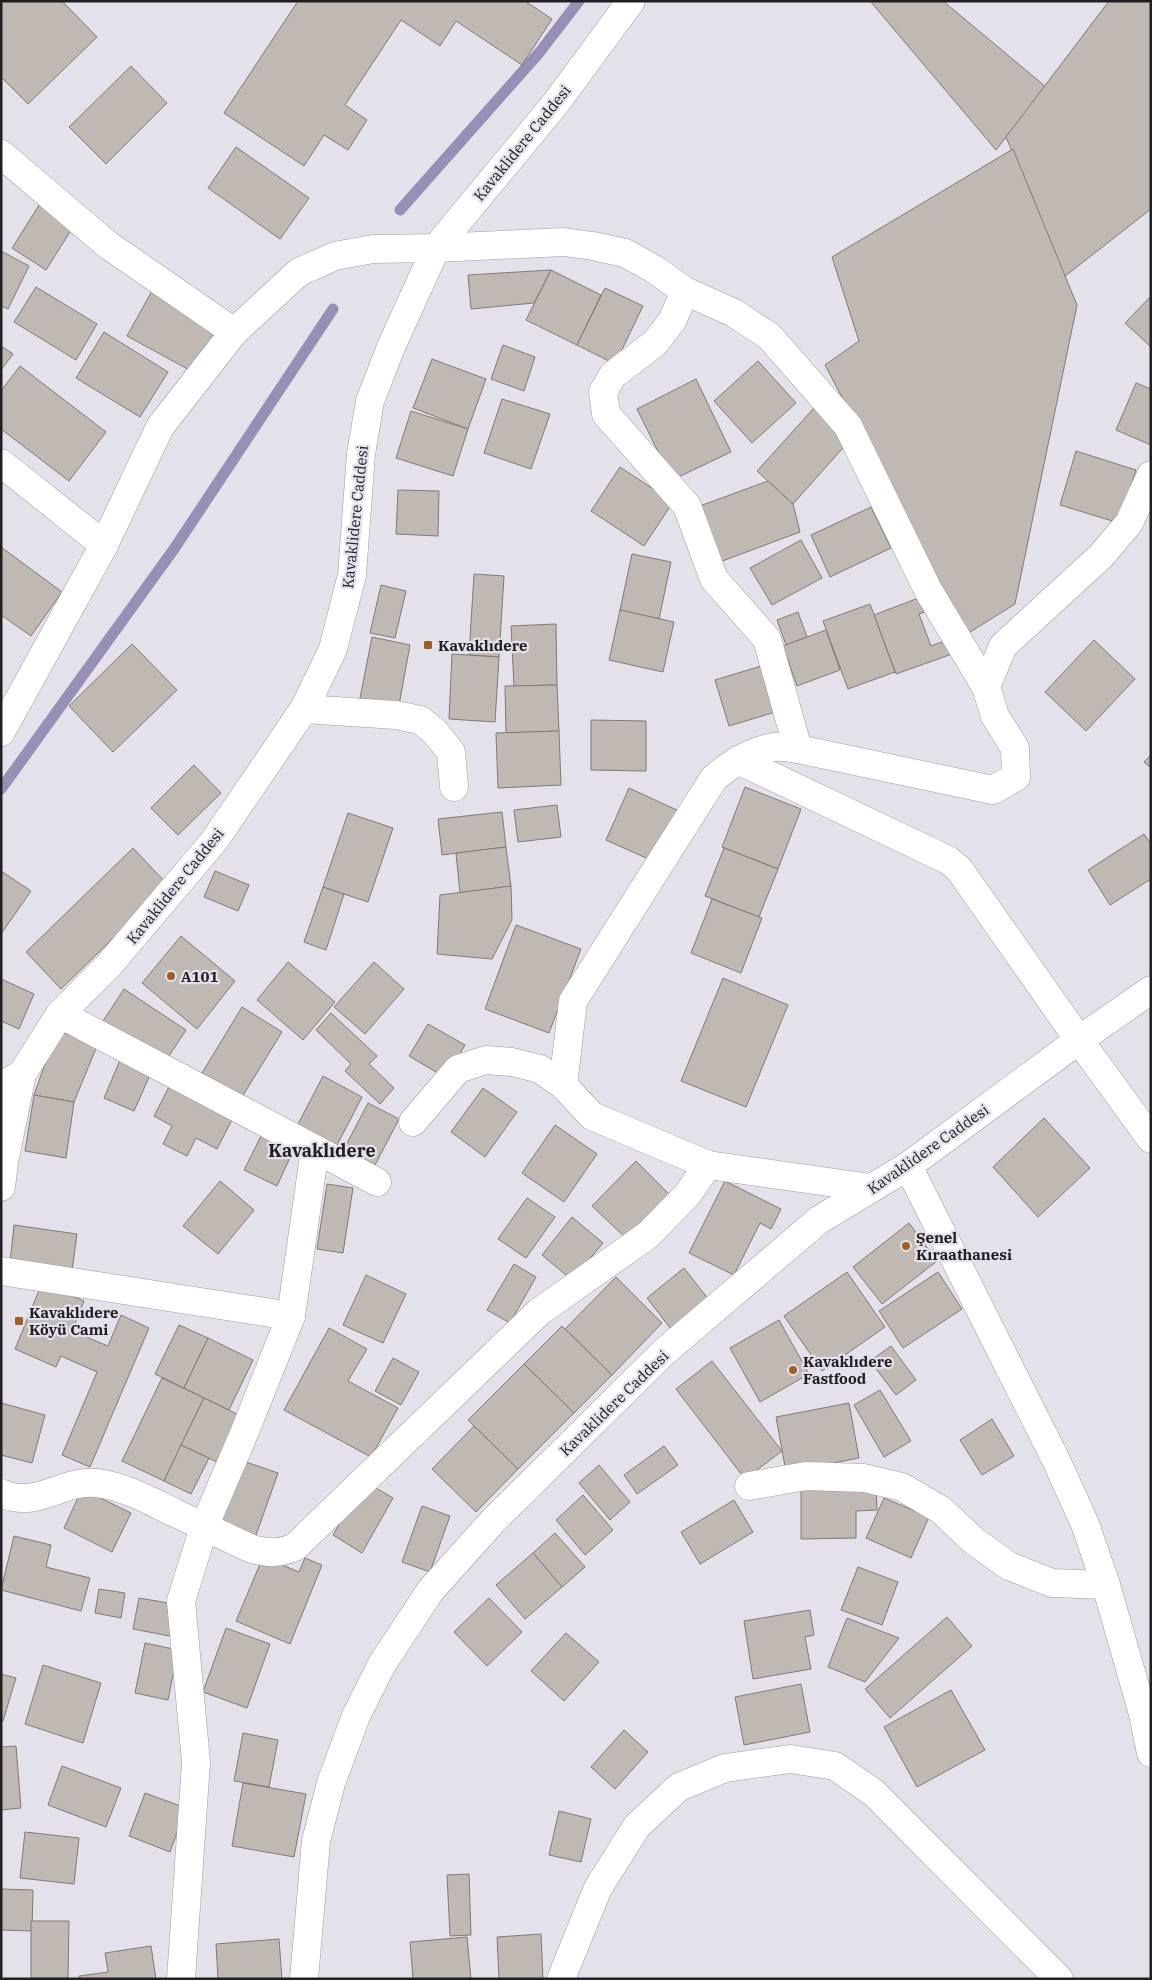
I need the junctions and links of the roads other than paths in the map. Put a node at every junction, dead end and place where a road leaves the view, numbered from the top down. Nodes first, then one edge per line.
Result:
1 (631, 1) edge
2 (1, 154) edge
3 (436, 248) junction
4 (685, 291) junction
5 (234, 332) junction
6 (1, 463) edge
7 (1151, 475) edge
8 (104, 545) junction
9 (986, 687) junction
10 (304, 709) junction
11 (1, 732) edge
12 (798, 748) junction
13 (738, 760) junction
14 (454, 787) dead end
15 (1151, 990) edge
16 (60, 1014) junction
17 (1079, 1040) junction
18 (12, 1080) edge
19 (563, 1085) junction
20 (413, 1122) dead end
21 (1151, 1139) edge
22 (315, 1150) junction
23 (708, 1165) junction
24 (908, 1166) junction
25 (377, 1182) dead end
26 (1, 1187) edge
27 (871, 1188) junction
28 (1, 1271) edge
29 (291, 1316) junction
30 (748, 1486) dead end
31 (4, 1501) edge
32 (204, 1527) junction
33 (1106, 1585) junction
34 (1151, 1753) edge
35 (181, 1979) edge
36 (304, 1979) edge
37 (561, 1979) edge
38 (1059, 1979) edge

1 - 3 street, Kavaklidere Caddesi
2 - 5 street
3 - 4 street
3 - 5 street
3 - 10 street, Kavaklidere Caddesi
4 - 9 street
4 - 12 street
5 - 8 street
6 - 8 street
7 - 9 street
8 - 11 street
9 - 12 street
10 - 14 street
10 - 16 street, Kavaklidere Caddesi
12 - 13 street
13 - 17 street
13 - 19 street
15 - 17 street, Kavaklidere Caddesi
16 - 18 street, Kavaklidere Caddesi
16 - 22 street
17 - 21 street
17 - 24 street, Kavaklidere Caddesi
18 - 26 street, Kavaklidere Caddesi
19 - 20 street
19 - 23 street
22 - 25 street
22 - 29 street
23 - 27 street
23 - 32 street
24 - 27 street, Kavaklidere Caddesi
24 - 33 street
27 - 36 street, Kavaklidere Caddesi
28 - 29 street
29 - 32 street
30 - 33 street
31 - 32 street
32 - 35 street
33 - 34 street
37 - 38 street

